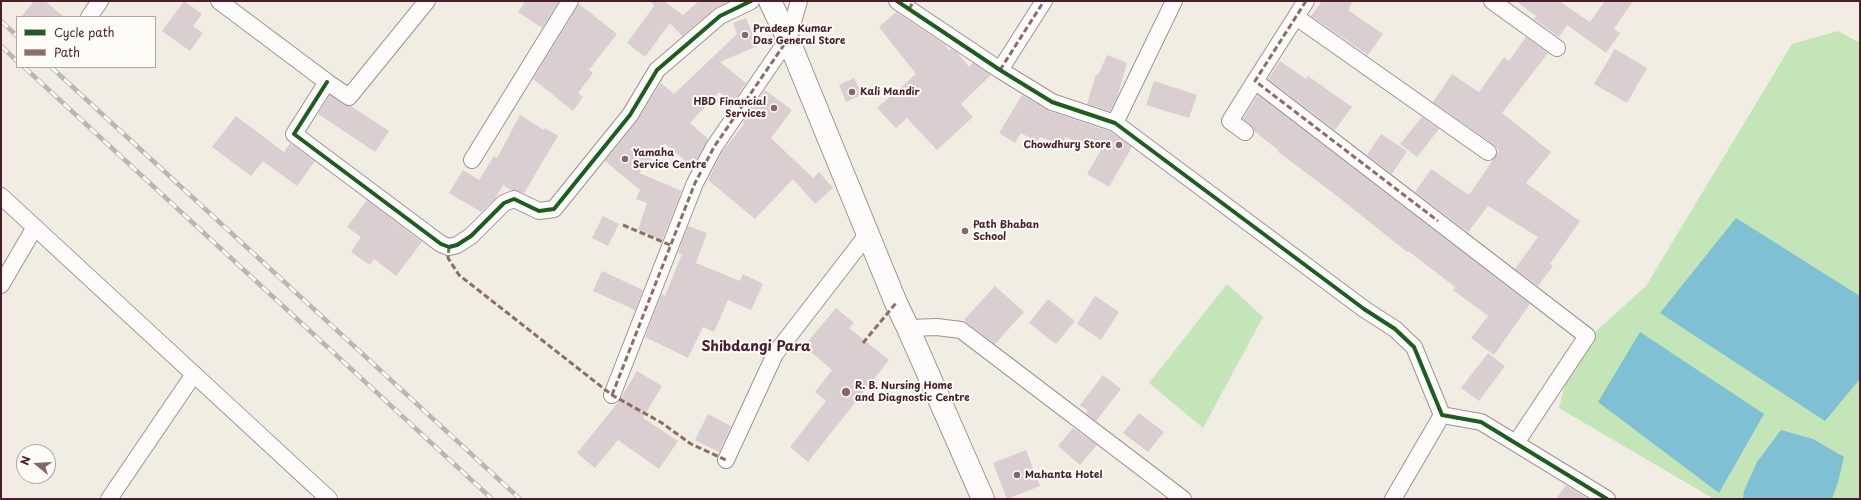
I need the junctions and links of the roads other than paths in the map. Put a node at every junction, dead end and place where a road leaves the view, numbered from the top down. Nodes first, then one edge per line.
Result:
1 (100, 1) edge
2 (219, 1) edge
3 (427, 1) edge
4 (570, 1) edge
5 (751, 1) edge
6 (770, 1) edge
7 (799, 1) edge
8 (1044, 1) edge
9 (1174, 1) edge
10 (1306, 1) edge
11 (1492, 1) edge
12 (907, 4) edge
13 (90, 16) edge
14 (1296, 17) junction
15 (788, 39) junction
16 (1557, 48) dead end
17 (1000, 70) junction
18 (1255, 81) junction
19 (327, 82) junction
20 (1115, 123) junction
21 (1245, 132) dead end
22 (1488, 152) dead end
23 (472, 160) dead end
24 (1, 196) edge
25 (35, 227) junction
26 (867, 235) junction
27 (1, 285) edge
28 (908, 328) junction
29 (194, 374) junction
30 (612, 395) dead end
31 (1442, 415) junction
32 (1516, 443) junction
33 (726, 460) dead end
34 (109, 499) edge
35 (328, 499) edge
36 (984, 499) edge
37 (1183, 499) edge
38 (1393, 499) edge
39 (1607, 499) edge

1 - 13 street
2 - 19 street
3 - 19 street
4 - 23 street
5 - 19 street
6 - 15 main road
7 - 15 street
8 - 17 street
9 - 20 street
10 - 14 street
11 - 16 street
12 - 17 street
14 - 18 street
14 - 22 street
15 - 26 main road
15 - 30 street
17 - 20 street
18 - 21 street
18 - 32 street
20 - 31 street
24 - 25 street
25 - 27 street
25 - 29 street
26 - 28 main road
26 - 33 street
28 - 36 main road
28 - 37 street
29 - 34 street
29 - 35 street
31 - 32 street
31 - 38 street
32 - 39 street

